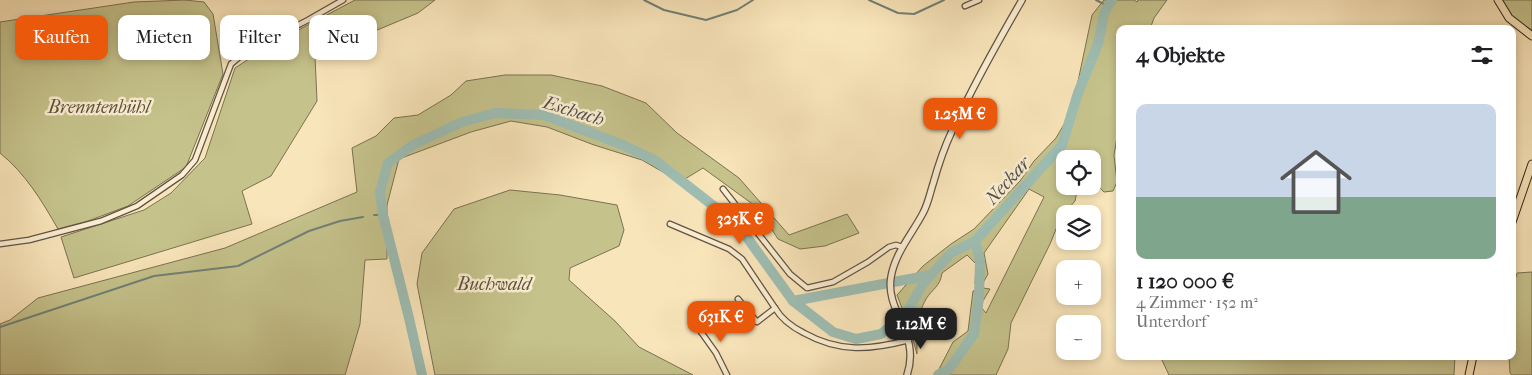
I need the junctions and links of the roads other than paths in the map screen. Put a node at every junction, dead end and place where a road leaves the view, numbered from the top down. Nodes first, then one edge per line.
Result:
1 (343, 0) edge
2 (979, 0) edge
3 (1022, 0) edge
4 (1498, 0) edge
5 (965, 6) dead end
6 (1531, 35) edge
7 (1532, 164) edge
8 (723, 189) dead end
9 (1516, 210) edge
10 (670, 224) dead end
11 (0, 244) edge
12 (902, 247) junction
13 (738, 299) dead end
14 (775, 308) junction
15 (694, 322) dead end
16 (909, 340) junction
17 (1472, 360) edge
18 (727, 375) edge
19 (907, 375) edge
20 (1469, 375) edge

1 - 11 street
2 - 5 street
3 - 12 street
4 - 6 main road
7 - 9 main road
8 - 12 street
10 - 14 street
12 - 16 street
13 - 14 street
14 - 16 street
15 - 18 street
16 - 19 street
17 - 20 main road

